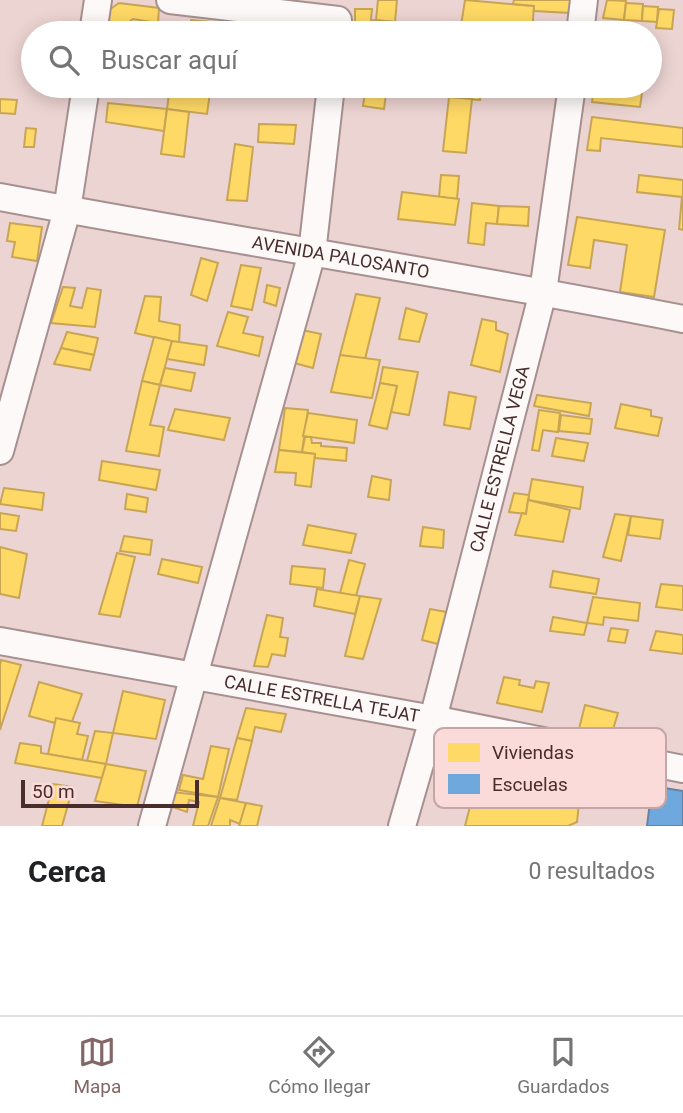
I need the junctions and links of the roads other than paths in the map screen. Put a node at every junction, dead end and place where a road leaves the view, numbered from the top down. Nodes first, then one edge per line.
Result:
1 (98, 0) edge
2 (170, 0) edge
3 (584, 0) edge
4 (339, 18) edge
5 (95, 21) edge
6 (581, 21) edge
7 (84, 98) edge
8 (330, 98) edge
9 (570, 98) edge
10 (0, 197) edge
11 (67, 210) junction
12 (312, 253) junction
13 (544, 292) junction
14 (683, 319) edge
15 (0, 451) edge
16 (0, 641) edge
17 (194, 675) junction
18 (433, 719) junction
19 (486, 728) edge
20 (152, 826) edge
21 (402, 826) edge

1 - 5 street
2 - 4 street
3 - 6 street
7 - 11 street
8 - 12 street
9 - 13 street, CALLE ESTRELLA VEGA
10 - 11 street, AVENIDA PALOSANTO
11 - 12 street, AVENIDA PALOSANTO
11 - 15 street
12 - 13 street, AVENIDA PALOSANTO
12 - 17 street
13 - 14 street, AVENIDA PALOSANTO
13 - 18 street, CALLE ESTRELLA VEGA
16 - 17 street, CALLE ESTRELLA TEJAT
17 - 18 street, CALLE ESTRELLA TEJAT
17 - 20 street
18 - 19 street, CALLE ESTRELLA TEJAT
18 - 21 street, CALLE ESTRELLA VEGA

